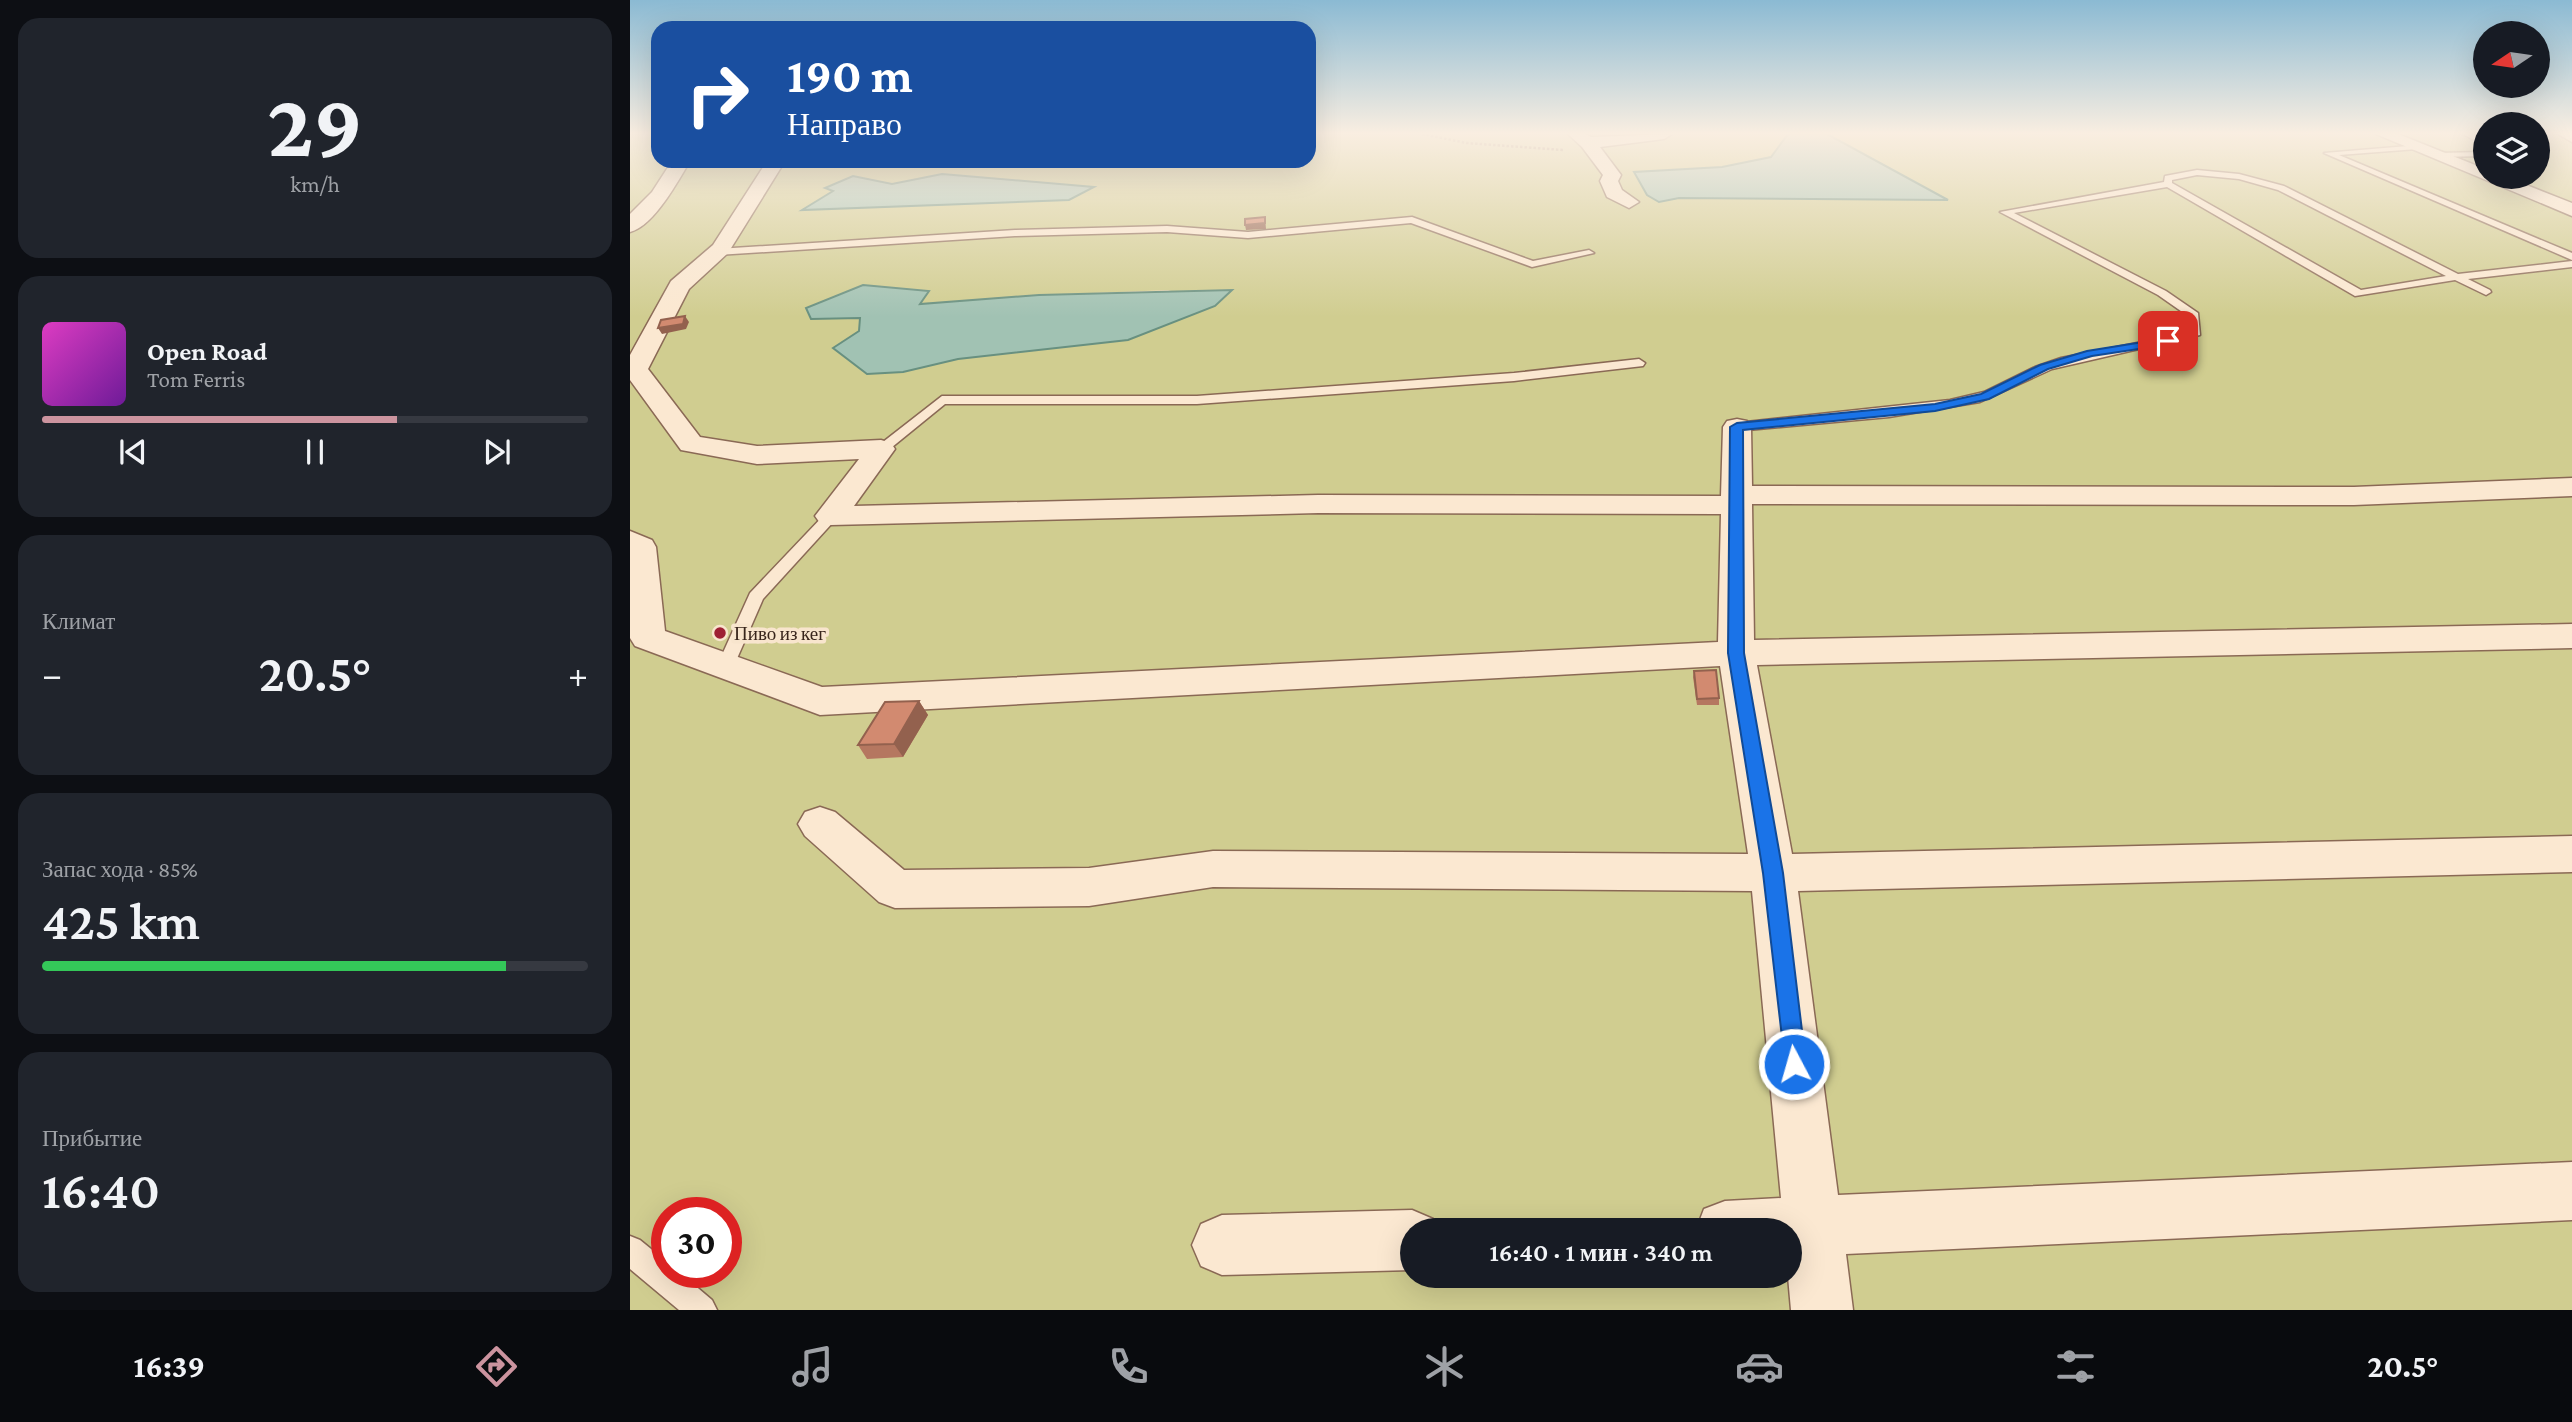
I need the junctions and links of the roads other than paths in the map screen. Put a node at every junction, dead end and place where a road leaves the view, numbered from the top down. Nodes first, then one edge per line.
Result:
1 (660, 195) edge
2 (754, 195) edge
3 (1618, 195) edge
4 (2103, 195) edge
5 (2187, 195) edge
6 (2295, 195) edge
7 (2427, 195) edge
8 (2535, 195) edge
9 (1629, 202) dead end
10 (2572, 210) edge
11 (630, 226) edge
12 (717, 252) junction
13 (1589, 253) dead end
14 (2572, 257) edge
15 (2572, 264) edge
16 (2457, 277) junction
17 (2486, 292) dead end
18 (1639, 363) dead end
19 (1737, 427) joint
20 (881, 449) junction
21 (2572, 487) edge
22 (1736, 500) junction
23 (831, 516) junction
24 (633, 546) edge
25 (2572, 636) edge
26 (1736, 653) junction
27 (726, 666) junction
28 (820, 824) dead end
29 (2572, 854) edge
30 (1773, 873) junction
31 (2572, 1191) edge
32 (1802, 1228) edge
33 (1813, 1228) junction
34 (1400, 1240) edge
35 (1222, 1245) dead end
36 (630, 1250) edge
37 (702, 1310) edge
38 (1822, 1310) edge

1 - 11 street
2 - 12 street
3 - 9 street
4 - 19 lane
5 - 16 lane
6 - 16 lane
7 - 14 lane
8 - 10 street
12 - 13 lane
12 - 20 street
15 - 16 lane
16 - 17 lane
18 - 20 lane
19 - 22 street
20 - 23 street
21 - 22 street
22 - 23 street
22 - 26 street
23 - 27 lane
24 - 27 street
25 - 26 street
26 - 27 street
26 - 30 street
28 - 30 street
29 - 30 street
30 - 33 street
31 - 33 street
32 - 33 street
33 - 38 street
34 - 35 street
36 - 37 lane

